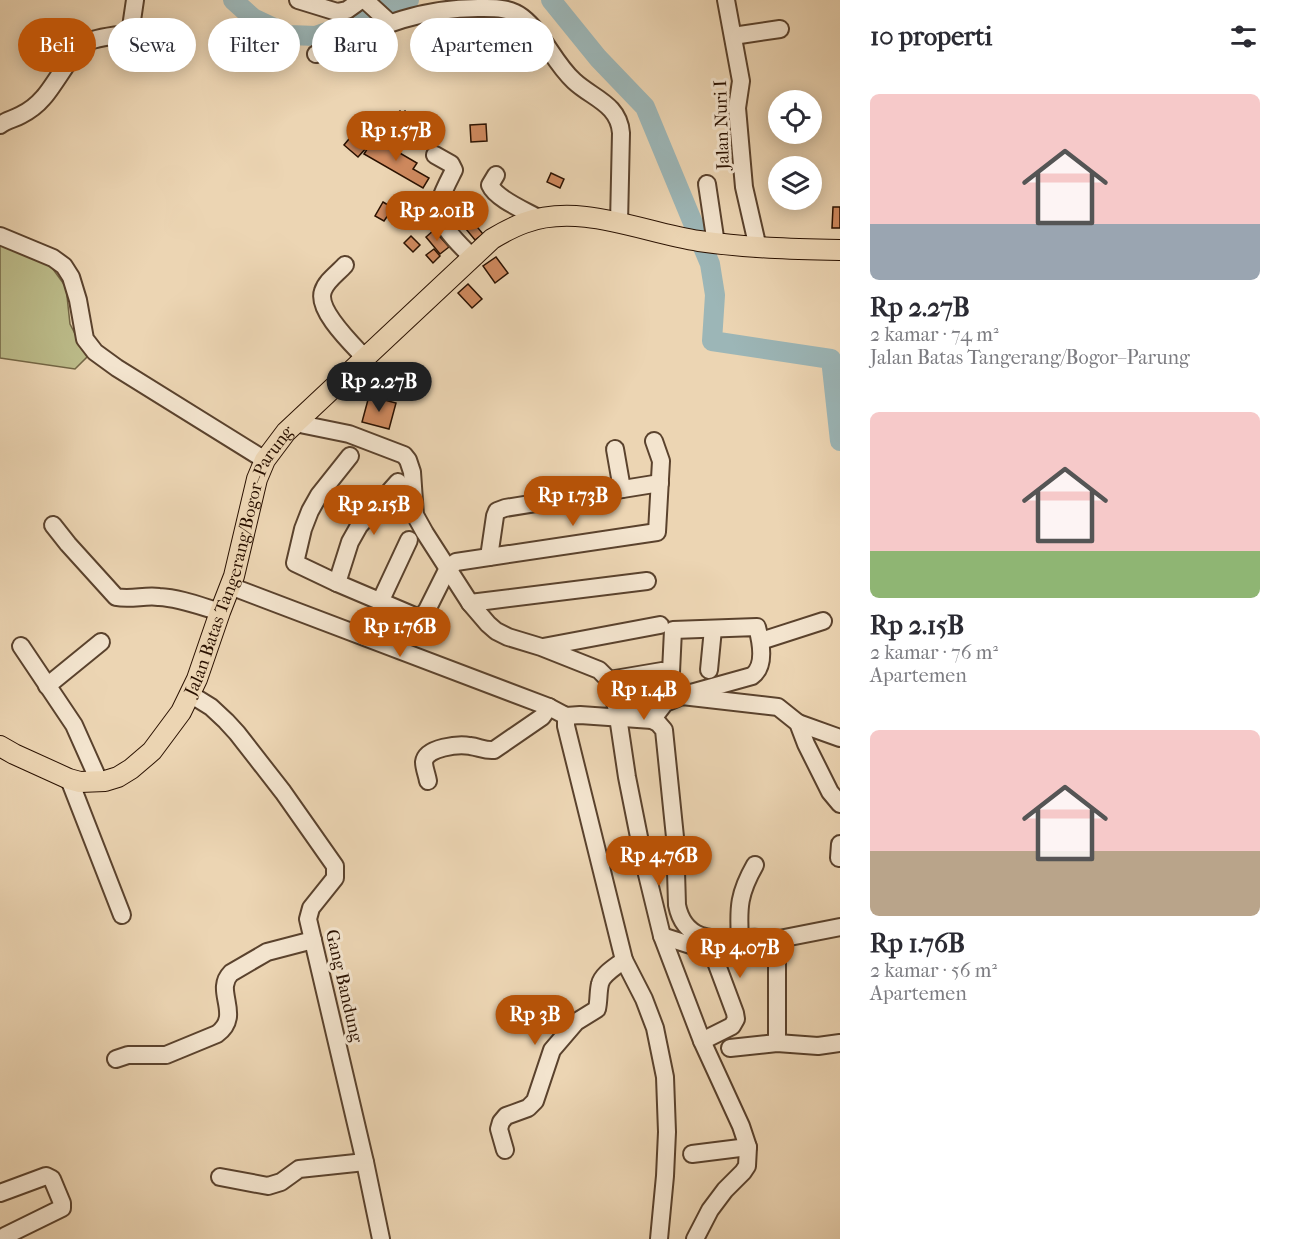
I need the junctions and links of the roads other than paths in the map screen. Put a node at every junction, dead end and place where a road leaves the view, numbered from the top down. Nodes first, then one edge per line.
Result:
1 (135, 0) edge
2 (298, 0) edge
3 (726, 0) edge
4 (366, 2) edge
5 (132, 18) edge
6 (384, 18) edge
7 (398, 20) edge
8 (780, 29) dead end
9 (733, 36) junction
10 (108, 37) edge
11 (0, 124) edge
12 (435, 155) dead end
13 (496, 175) dead end
14 (707, 184) dead end
15 (540, 219) junction
16 (619, 223) junction
17 (0, 236) edge
18 (716, 244) junction
19 (758, 248) junction
20 (840, 250) edge
21 (472, 256) junction
22 (345, 265) dead end
23 (364, 358) junction
24 (295, 423) junction
25 (654, 441) dead end
26 (615, 449) dead end
27 (350, 456) dead end
28 (265, 460) junction
29 (398, 482) dead end
30 (660, 483) junction
31 (622, 489) junction
32 (53, 525) dead end
33 (409, 540) dead end
34 (489, 557) junction
35 (448, 568) junction
36 (232, 581) junction
37 (647, 581) dead end
38 (337, 583) junction
39 (380, 602) junction
40 (471, 603) junction
41 (220, 612) junction
42 (823, 621) dead end
43 (660, 625) dead end
44 (713, 629) junction
45 (761, 641) junction
46 (101, 642) dead end
47 (21, 646) dead end
48 (541, 647) junction
49 (709, 670) dead end
50 (609, 680) junction
51 (47, 686) junction
52 (190, 694) junction
53 (682, 696) junction
54 (664, 699) dead end
55 (549, 707) junction
56 (617, 714) junction
57 (573, 715) junction
58 (652, 720) junction
59 (798, 723) junction
60 (840, 738) edge
61 (0, 746) edge
62 (69, 779) junction
63 (99, 781) junction
64 (428, 781) dead end
65 (840, 804) edge
66 (755, 865) dead end
67 (122, 915) dead end
68 (840, 927) edge
69 (662, 936) junction
70 (740, 939) junction
71 (313, 940) junction
72 (768, 941) junction
73 (624, 960) junction
74 (702, 1041) junction
75 (777, 1043) junction
76 (840, 1043) edge
77 (729, 1047) dead end
78 (116, 1059) dead end
79 (748, 1147) junction
80 (505, 1150) dead end
81 (692, 1155) dead end
82 (365, 1161) junction
83 (220, 1178) dead end
84 (0, 1193) edge
85 (5, 1236) dead end
86 (381, 1239) edge
87 (659, 1239) edge
88 (695, 1239) edge

1 - 5 street
2 - 4 street
3 - 9 street, Jalan Nuri I
4 - 6 street
7 - 16 street
8 - 9 street
9 - 19 street, Jalan Nuri I
10 - 11 street
12 - 21 street
13 - 15 street
14 - 18 street
15 - 16 main road, Jalan Batas Tangerang/Bogor–Parung
15 - 21 main road, Jalan Batas Tangerang/Bogor–Parung
16 - 18 main road, Jalan Batas Tangerang/Bogor–Parung
17 - 28 street
18 - 19 main road, Jalan Batas Tangerang/Bogor–Parung
19 - 20 main road, Jalan Batas Tangerang/Bogor–Parung
21 - 23 main road, Jalan Batas Tangerang/Bogor–Parung
22 - 23 street
23 - 24 main road, Jalan Batas Tangerang/Bogor–Parung
24 - 28 main road, Jalan Batas Tangerang/Bogor–Parung
24 - 35 street
25 - 30 street
26 - 31 street
27 - 38 street
28 - 36 main road, Jalan Batas Tangerang/Bogor–Parung
29 - 38 street
30 - 31 street
30 - 34 street
31 - 34 street
32 - 41 street
33 - 39 street
34 - 35 street
35 - 39 street
35 - 40 street
36 - 41 main road, Jalan Batas Tangerang/Bogor–Parung
36 - 55 street
36 - 57 street
37 - 40 street
38 - 39 street
40 - 48 street
41 - 52 main road, Jalan Batas Tangerang/Bogor–Parung
42 - 45 street
43 - 48 street
44 - 45 street
44 - 49 street
44 - 50 street
45 - 53 street
46 - 51 street
47 - 51 street
48 - 50 street
50 - 56 street
51 - 63 street
52 - 63 main road, Jalan Batas Tangerang/Bogor–Parung
52 - 71 street, Gang Bandung
53 - 58 street
53 - 59 street
54 - 56 street
55 - 57 street
55 - 64 street
56 - 57 street
56 - 58 street
56 - 69 street
57 - 73 street
58 - 70 street
59 - 60 street
59 - 65 street
61 - 62 main road, Jalan Batas Tangerang/Bogor–Parung
62 - 63 main road, Jalan Batas Tangerang/Bogor–Parung
62 - 67 street
66 - 70 street
68 - 72 street
69 - 74 street
69 - 74 street
70 - 72 street
71 - 78 street
71 - 82 street, Gang Bandung
72 - 75 street
73 - 80 street
73 - 87 street
74 - 79 street
75 - 76 street
75 - 77 street
79 - 81 street
79 - 88 street
82 - 83 street
82 - 86 street, Gang Bandung
84 - 85 street

